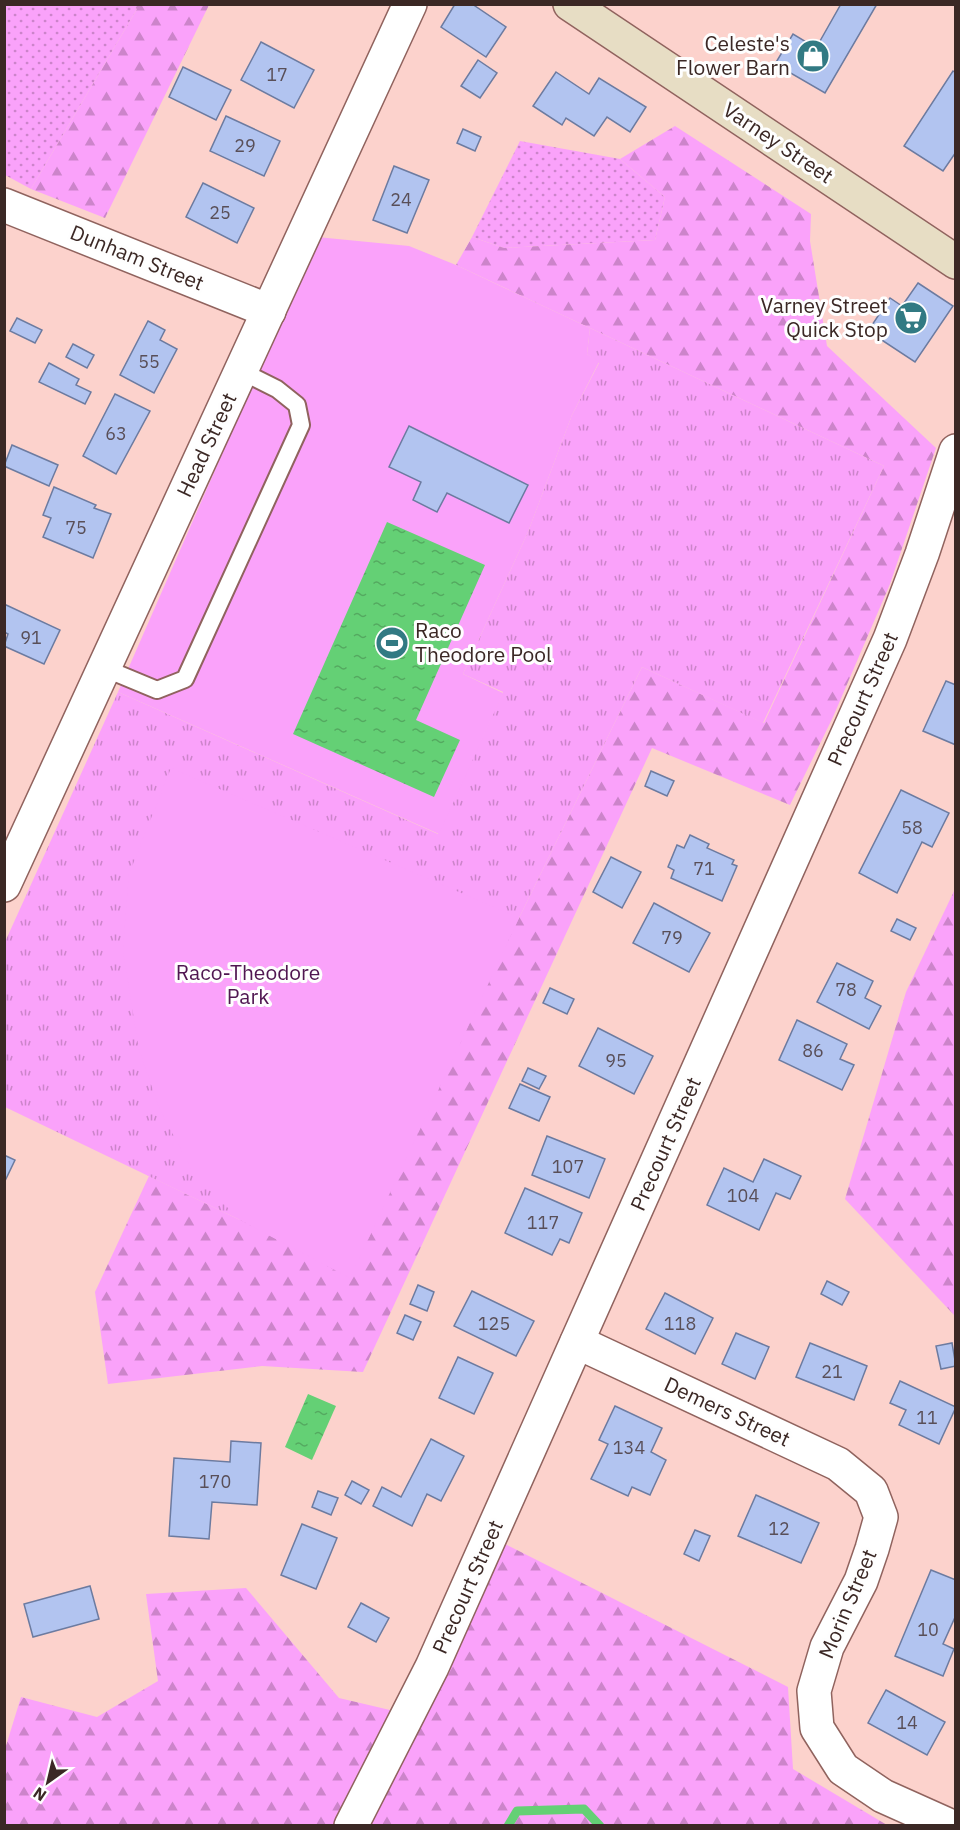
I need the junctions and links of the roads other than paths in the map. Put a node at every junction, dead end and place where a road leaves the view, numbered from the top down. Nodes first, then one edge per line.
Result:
1 (410, 4) edge
2 (570, 4) edge
3 (4, 205) edge
4 (956, 262) edge
5 (269, 311) junction
6 (241, 371) junction
7 (956, 451) edge
8 (104, 668) junction
9 (4, 885) edge
10 (578, 1342) junction
11 (871, 1491) joint
12 (351, 1826) edge
13 (950, 1826) edge

1 - 5 street, Head Street
2 - 4 main road, Varney Street
3 - 5 street, Dunham Street
5 - 6 street, Head Street
6 - 8 street, Head Street
6 - 8 lane
7 - 10 street, Precourt Street
8 - 9 street, Head Street
10 - 11 street, Demers Street
10 - 12 street, Precourt Street
11 - 13 street, Morin Street

